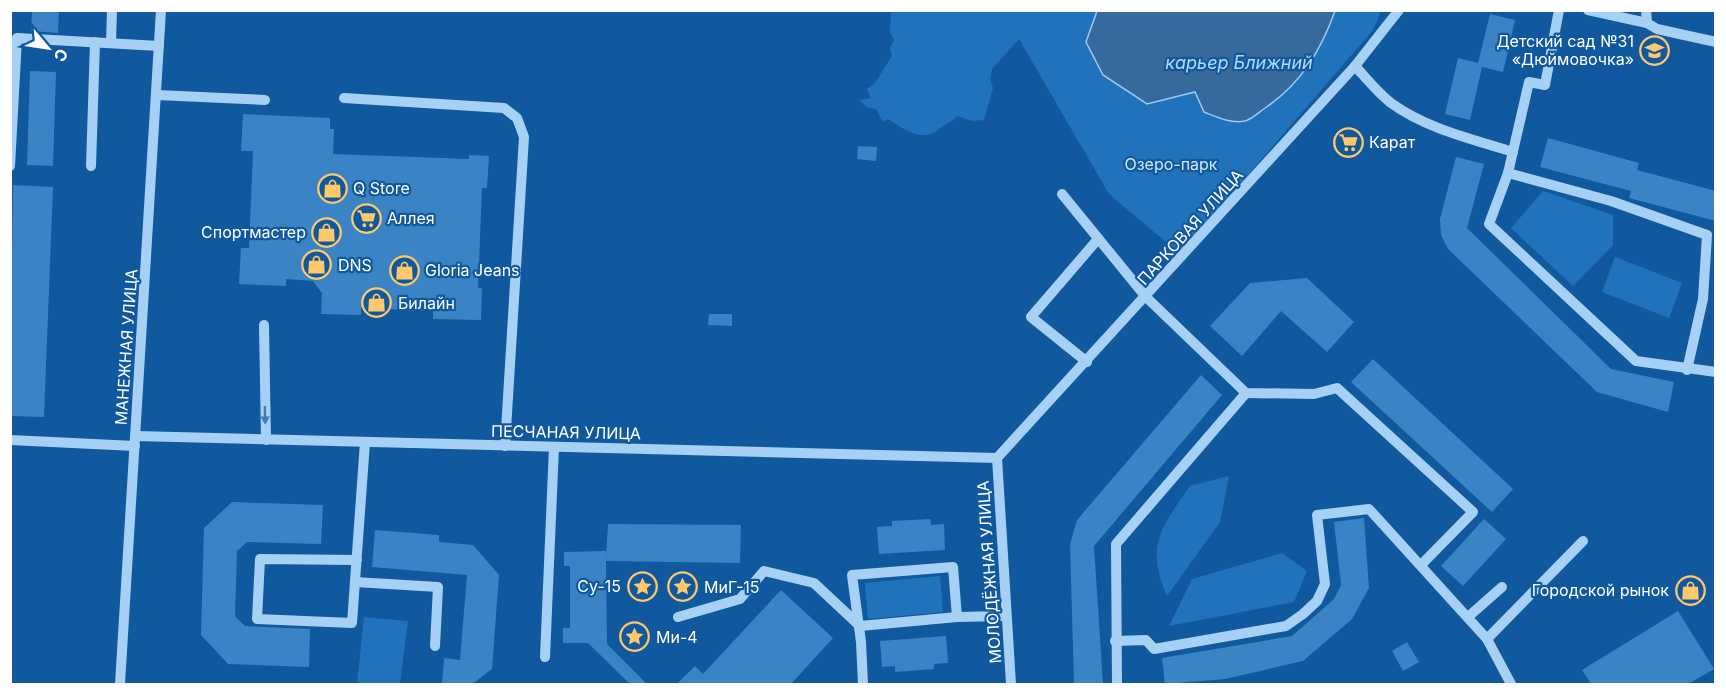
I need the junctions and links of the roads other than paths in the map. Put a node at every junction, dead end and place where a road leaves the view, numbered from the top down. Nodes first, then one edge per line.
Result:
1 (112, 10) edge
2 (161, 10) edge
3 (1399, 10) edge
4 (1559, 10) edge
5 (1588, 10) edge
6 (1646, 10) edge
7 (1647, 23) junction
8 (14, 38) edge
9 (94, 42) junction
10 (1716, 42) edge
11 (111, 43) junction
12 (159, 46) junction
13 (1355, 66) junction
14 (157, 95) junction
15 (344, 98) dead end
16 (265, 100) dead end
17 (1513, 152) junction
18 (10, 166) edge
19 (91, 166) dead end
20 (1508, 173) junction
21 (1062, 194) dead end
22 (1098, 238) junction
23 (1146, 297) junction
24 (264, 325) dead end
25 (1087, 362) junction
26 (1687, 370) junction
27 (1716, 372) edge
28 (1246, 393) junction
29 (10, 440) edge
30 (266, 440) junction
31 (135, 441) junction
32 (366, 442) junction
33 (505, 446) junction
34 (554, 447) junction
35 (997, 458) junction
36 (1583, 541) dead end
37 (357, 560) junction
38 (1421, 565) junction
39 (356, 582) junction
40 (1502, 587) dead end
41 (678, 616) dead end
42 (1005, 616) junction
43 (957, 617) junction
44 (1468, 617) junction
45 (860, 626) junction
46 (1487, 639) junction
47 (1115, 641) junction
48 (435, 646) dead end
49 (545, 657) dead end
50 (120, 684) edge
51 (863, 684) edge
52 (1011, 684) edge
53 (1117, 684) edge
54 (1511, 684) edge

1 - 11 street
2 - 12 street, МАНЕЖНАЯ УЛИЦА
3 - 13 street, ПАРКОВАЯ УЛИЦА
4 - 17 street
5 - 7 street
6 - 7 street
7 - 10 street
8 - 9 street
8 - 18 street
9 - 11 street
9 - 19 street
11 - 12 street
12 - 14 street, МАНЕЖНАЯ УЛИЦА
13 - 17 street
13 - 23 street, ПАРКОВАЯ УЛИЦА
14 - 16 street
14 - 31 street, МАНЕЖНАЯ УЛИЦА
15 - 33 street
17 - 20 street
20 - 26 street
20 - 26 street
21 - 22 street
22 - 23 street
22 - 25 street
23 - 25 street, ПАРКОВАЯ УЛИЦА
23 - 28 street
24 -> 30 street
25 - 35 street, ПАРКОВАЯ УЛИЦА
26 - 27 street
28 - 38 street
28 - 47 street
29 - 31 street, ПЕСЧАНАЯ УЛИЦА
30 - 31 street, ПЕСЧАНАЯ УЛИЦА
30 - 32 street, ПЕСЧАНАЯ УЛИЦА
31 - 50 street, МАНЕЖНАЯ УЛИЦА
32 - 33 street, ПЕСЧАНАЯ УЛИЦА
32 - 37 street
33 - 34 street, ПЕСЧАНАЯ УЛИЦА
34 - 35 street, ПЕСЧАНАЯ УЛИЦА
34 - 49 street
35 - 42 street, МОЛОДЁЖНАЯ УЛИЦА
36 - 46 street
37 - 39 street
37 - 39 street
38 - 44 street
38 - 47 street
39 - 48 street
40 - 44 street
41 - 45 street
42 - 43 street
42 - 52 street, МОЛОДЁЖНАЯ УЛИЦА
43 - 45 street
43 - 45 street
44 - 46 street
45 - 51 street
46 - 54 street
47 - 53 street

